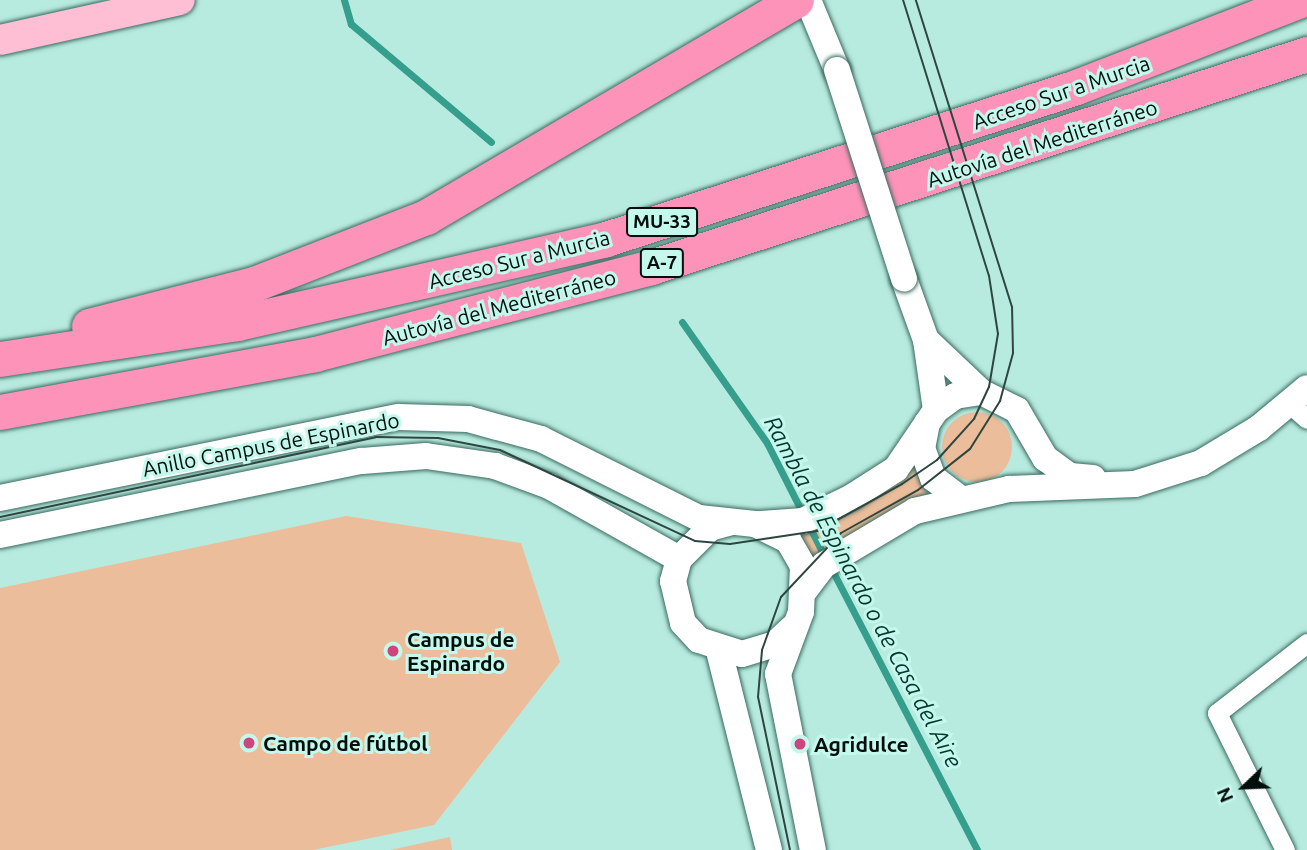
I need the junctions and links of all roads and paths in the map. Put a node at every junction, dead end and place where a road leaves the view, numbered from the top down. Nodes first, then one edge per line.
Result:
1 (180, 0) edge
2 (1300, 0) edge
3 (808, 7) edge
4 (0, 40) edge
5 (1307, 54) edge
6 (926, 340) junction
7 (0, 341) edge
8 (0, 359) edge
9 (981, 392) junction
10 (1302, 404) edge
11 (0, 412) edge
12 (931, 416) junction
13 (1030, 434) junction
14 (1135, 484) junction
15 (1009, 489) junction
16 (958, 497) junction
17 (0, 498) edge
18 (744, 523) junction
19 (0, 535) edge
20 (680, 559) junction
21 (805, 590) junction
22 (792, 628) junction
23 (1307, 643) edge
24 (719, 651) junction
25 (769, 850) edge
26 (814, 850) edge
27 (1285, 850) edge

1 - 4 main road
2 - 8 highway, Acceso Sur a Murcia / MU-33
3 - 6 main road, bridge
3 - 7 highway
5 - 11 highway, Autovía del Mediterráneo / A-7
6 - 9 main road
6 - 12 main road
9 - 12 main road
9 - 13 main road
10 - 14 main road
12 - 16 main road
12 - 18 main road
13 - 14 main road
13 - 15 main road
14 - 15 main road
15 - 16 main road
16 - 21 main road
17 - 18 main road, Anillo Campus de Espinardo
18 - 20 main road
18 - 21 main road, Anillo Campus de Espinardo
19 - 20 main road, Anillo Campus de Espinardo
20 - 24 main road
21 - 22 main road
22 - 24 main road
22 - 26 main road
23 - 27 street
24 - 25 main road

